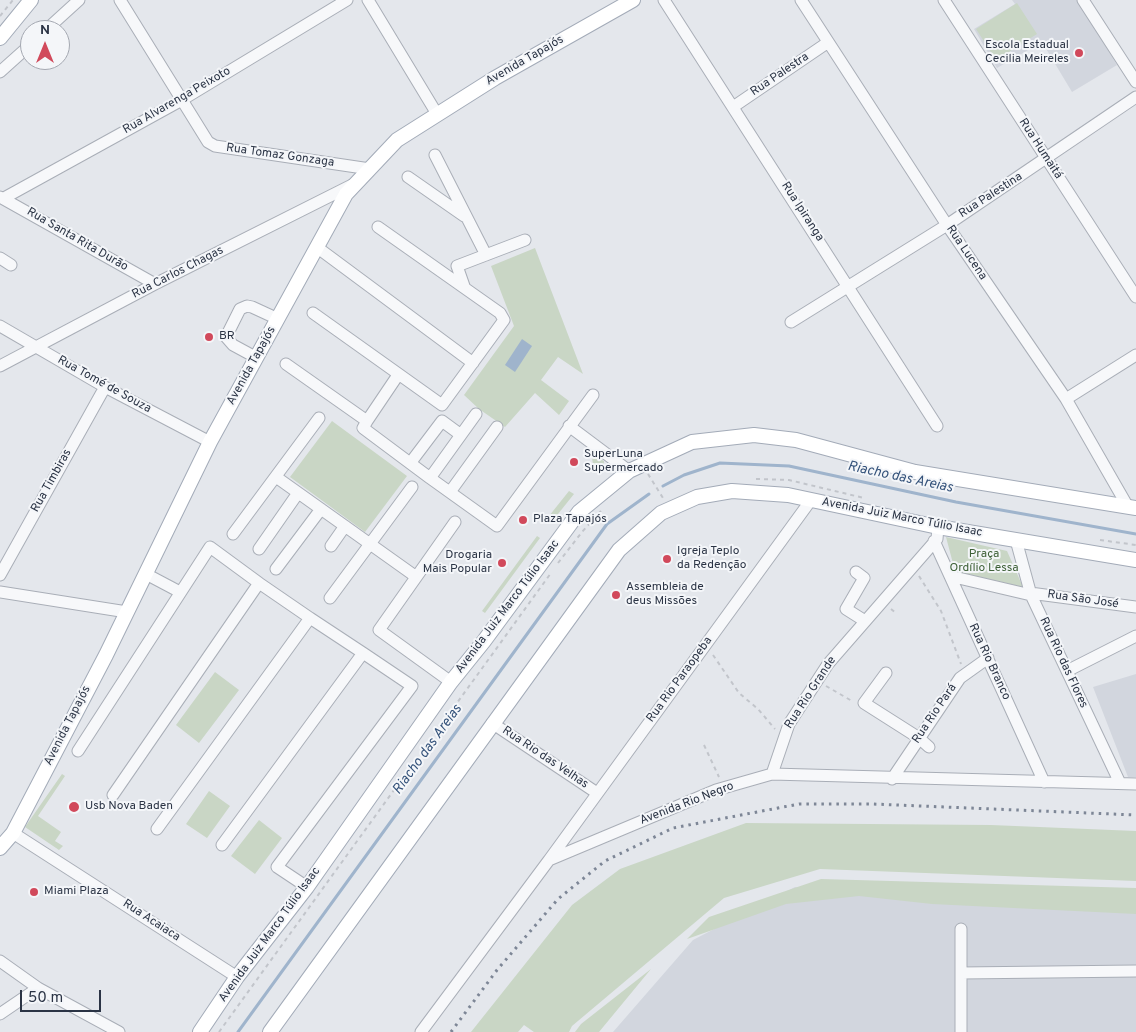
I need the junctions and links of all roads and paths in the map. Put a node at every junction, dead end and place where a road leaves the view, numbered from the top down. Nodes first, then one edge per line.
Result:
1 (14, 0) edge
2 (31, 0) edge
3 (79, 0) edge
4 (120, 0) edge
5 (347, 0) edge
6 (368, 0) edge
7 (664, 0) edge
8 (801, 0) edge
9 (944, 0) edge
10 (1083, 0) edge
11 (624, 2) edge
12 (0, 16) edge
13 (57, 20) edge
14 (0, 38) edge
15 (827, 43) junction
16 (20, 54) edge
17 (0, 72) edge
18 (1136, 82) edge
19 (1136, 97) edge
20 (180, 101) junction
21 (733, 106) junction
22 (437, 114) junction
23 (435, 155) dead end
24 (1047, 159) junction
25 (370, 169) junction
26 (408, 177) dead end
27 (357, 183) junction
28 (2, 198) edge
29 (466, 218) junction
30 (946, 225) junction
31 (378, 227) dead end
32 (525, 240) dead end
33 (318, 248) junction
34 (486, 255) junction
35 (0, 258) edge
36 (12, 265) dead end
37 (155, 284) junction
38 (464, 286) junction
39 (850, 286) junction
40 (1136, 297) edge
41 (314, 313) dead end
42 (278, 319) junction
43 (791, 322) dead end
44 (0, 326) edge
45 (36, 346) junction
46 (1136, 355) edge
47 (257, 358) junction
48 (473, 363) junction
49 (286, 364) dead end
50 (0, 366) edge
51 (398, 375) junction
52 (105, 387) junction
53 (593, 394) dead end
54 (1066, 399) junction
55 (476, 414) dead end
56 (319, 418) dead end
57 (367, 421) junction
58 (569, 426) junction
59 (937, 426) dead end
60 (497, 427) dead end
61 (461, 435) junction
62 (210, 442) junction
63 (410, 462) junction
64 (655, 469) dead end
65 (647, 472) junction
66 (635, 474) junction
67 (276, 477) junction
68 (430, 478) junction
69 (755, 479) dead end
70 (412, 487) dead end
71 (450, 492) junction
72 (298, 493) junction
73 (670, 497) dead end
74 (867, 498) dead end
75 (812, 500) junction
76 (606, 506) dead end
77 (1132, 508) edge
78 (321, 509) junction
79 (455, 522) dead end
80 (345, 526) junction
81 (938, 527) junction
82 (233, 534) dead end
83 (1016, 540) junction
84 (1098, 540) dead end
85 (370, 542) junction
86 (934, 542) junction
87 (1136, 545) edge
88 (331, 546) dead end
89 (258, 549) dead end
90 (1136, 560) edge
91 (558, 563) dead end
92 (913, 566) junction
93 (276, 569) dead end
94 (552, 571) dead end
95 (856, 572) dead end
96 (146, 574) junction
97 (0, 575) edge
98 (415, 576) junction
99 (950, 576) junction
100 (259, 583) junction
101 (0, 592) edge
102 (180, 592) junction
103 (1031, 594) junction
104 (330, 598) dead end
105 (1136, 607) edge
106 (127, 612) junction
107 (310, 618) junction
108 (865, 621) junction
109 (1136, 636) edge
110 (706, 644) junction
111 (362, 652) junction
112 (988, 658) junction
113 (1067, 671) junction
114 (886, 673) dead end
115 (965, 674) junction
116 (451, 682) junction
117 (817, 682) junction
118 (864, 703) junction
119 (492, 723) junction
120 (919, 738) junction
121 (784, 740) junction
122 (704, 745) dead end
123 (929, 747) dead end
124 (78, 750) dead end
125 (772, 774) junction
126 (892, 778) junction
127 (1044, 782) junction
128 (1120, 783) junction
129 (1136, 784) edge
130 (723, 788) junction
131 (597, 793) junction
132 (113, 795) dead end
133 (157, 829) dead end
134 (13, 833) junction
135 (222, 845) dead end
136 (0, 848) edge
137 (549, 860) junction
138 (307, 886) junction
139 (962, 929) dead end
140 (0, 961) edge
141 (1136, 971) edge
142 (961, 973) junction
143 (238, 977) junction
144 (38, 988) junction
145 (0, 1014) edge
146 (119, 1032) edge
147 (200, 1032) edge
148 (219, 1032) edge
149 (270, 1032) edge
150 (420, 1032) edge
151 (961, 1032) edge

1 - 12 path
2 - 14 main road
3 - 13 street
4 - 20 street, Rua Tomaz Gonzaga
5 - 20 street, Rua Alvarenga Peixoto
6 - 22 street
7 - 21 street, Rua Ipiranga
8 - 15 street, Rua Lucena
9 - 24 street, Rua Humaitá
10 - 18 street
11 - 22 main road, Avenida Tapajós
15 - 21 street, Rua Palestra
15 - 30 street, Rua Lucena
16 - 17 street
19 - 24 street, Rua Palestina
20 - 25 street, Rua Tomaz Gonzaga
20 - 28 street, Rua Alvarenga Peixoto
21 - 39 street, Rua Ipiranga
22 - 25 main road, Avenida Tapajós
23 - 29 street
24 - 30 street, Rua Palestina
24 - 40 street, Rua Humaitá
25 - 27 main road, Avenida Tapajós
26 - 29 street
27 - 33 main road, Avenida Tapajós
27 - 37 street, Rua Carlos Chagas
28 - 37 street, Rua Santa Rita Durão
29 - 34 street
30 - 39 street, Rua Palestina
30 - 54 street, Rua Lucena
31 - 38 street
32 - 34 street
33 - 42 main road, Avenida Tapajós
33 - 48 street
34 - 38 street
35 - 36 street
37 - 45 street, Rua Carlos Chagas
38 - 48 street
39 - 43 street, Rua Palestina
39 - 59 street, Rua Ipiranga
41 - 51 street
42 - 47 main road, Avenida Tapajós
42 - 47 street
44 - 45 street, Rua Tomé de Souza
45 - 50 street, Rua Carlos Chagas
45 - 52 street, Rua Tomé de Souza
46 - 54 street
47 - 62 main road, Avenida Tapajós
48 - 51 street
49 - 57 street
51 - 57 street
52 - 62 street, Rua Tomé de Souza
52 - 97 street, Rua Timbiras
53 - 58 street
54 - 77 street, Rua Lucena
55 - 61 street
56 - 67 street
57 - 63 street
58 - 66 street
58 - 71 street
60 - 71 street
61 - 63 street
61 - 68 street
62 - 96 main road, Avenida Tapajós
63 - 68 street
64 - 65 path
65 - 66 path
65 - 73 path
66 - 77 main road, Avenida Juiz Marco Túlio Isaac
66 - 116 main road, Avenida Juiz Marco Túlio Isaac
67 - 72 street
67 - 82 street
68 - 71 street
69 - 74 path
70 - 85 street
72 - 78 street
72 - 89 street
75 - 81 main road, Avenida Juiz Marco Túlio Isaac
75 - 110 street, Rua Rio Paraopeba
75 - 119 main road, Avenida Juiz Marco Túlio Isaac
76 - 91 path
78 - 80 street
78 - 93 street
79 - 98 street
80 - 85 street
80 - 88 street
81 - 83 main road, Avenida Juiz Marco Túlio Isaac
81 - 86 street, Rua Rio Grande
83 - 90 main road, Avenida Juiz Marco Túlio Isaac
83 - 103 street, Rua Rio das Flores
84 - 87 path
85 - 98 street
85 - 104 street
86 - 92 street, Rua Rio Grande
86 - 99 street, Rua Rio Branco
92 - 108 street, Rua Rio Grande
92 - 115 path
94 - 148 path
95 - 108 street
96 - 102 street
96 - 106 main road, Avenida Tapajós
98 - 116 street
99 - 103 street, Rua São José
99 - 112 street, Rua Rio Branco
100 - 102 street
100 - 107 street
100 - 132 street
101 - 106 street
102 - 124 street
103 - 105 street, Rua São José
103 - 113 street, Rua Rio das Flores
106 - 134 main road, Avenida Tapajós
107 - 111 street
107 - 133 street
108 - 117 street, Rua Rio Grande
109 - 113 street
110 - 121 path
110 - 131 street, Rua Rio Paraopeba
111 - 135 street
111 - 138 street
112 - 115 street, Rua Rio Pará
112 - 127 street, Rua Rio Branco
113 - 128 street, Rua Rio das Flores
114 - 118 street
115 - 120 street, Rua Rio Pará
116 - 138 main road, Avenida Juiz Marco Túlio Isaac
117 - 118 path
117 - 121 street, Rua Rio Grande
118 - 120 street
119 - 131 street, Rua Rio das Velhas
119 - 149 main road, Avenida Juiz Marco Túlio Isaac
120 - 123 street
120 - 126 street, Rua Rio Pará
121 - 125 street, Rua Rio Grande
122 - 130 path
125 - 126 street, Avenida Rio Negro
125 - 130 street, Avenida Rio Negro
126 - 127 street, Avenida Rio Negro
127 - 128 street, Avenida Rio Negro
128 - 129 street, Avenida Rio Negro
130 - 137 street, Avenida Rio Negro
131 - 137 street, Rua Rio Paraopeba
134 - 136 main road, Avenida Tapajós
134 - 143 street, Rua Acaiaca
137 - 150 street
138 - 143 main road, Avenida Juiz Marco Túlio Isaac
139 - 142 street
140 - 144 street
141 - 142 street
142 - 151 street
143 - 147 main road, Avenida Juiz Marco Túlio Isaac
144 - 145 street
144 - 146 street

